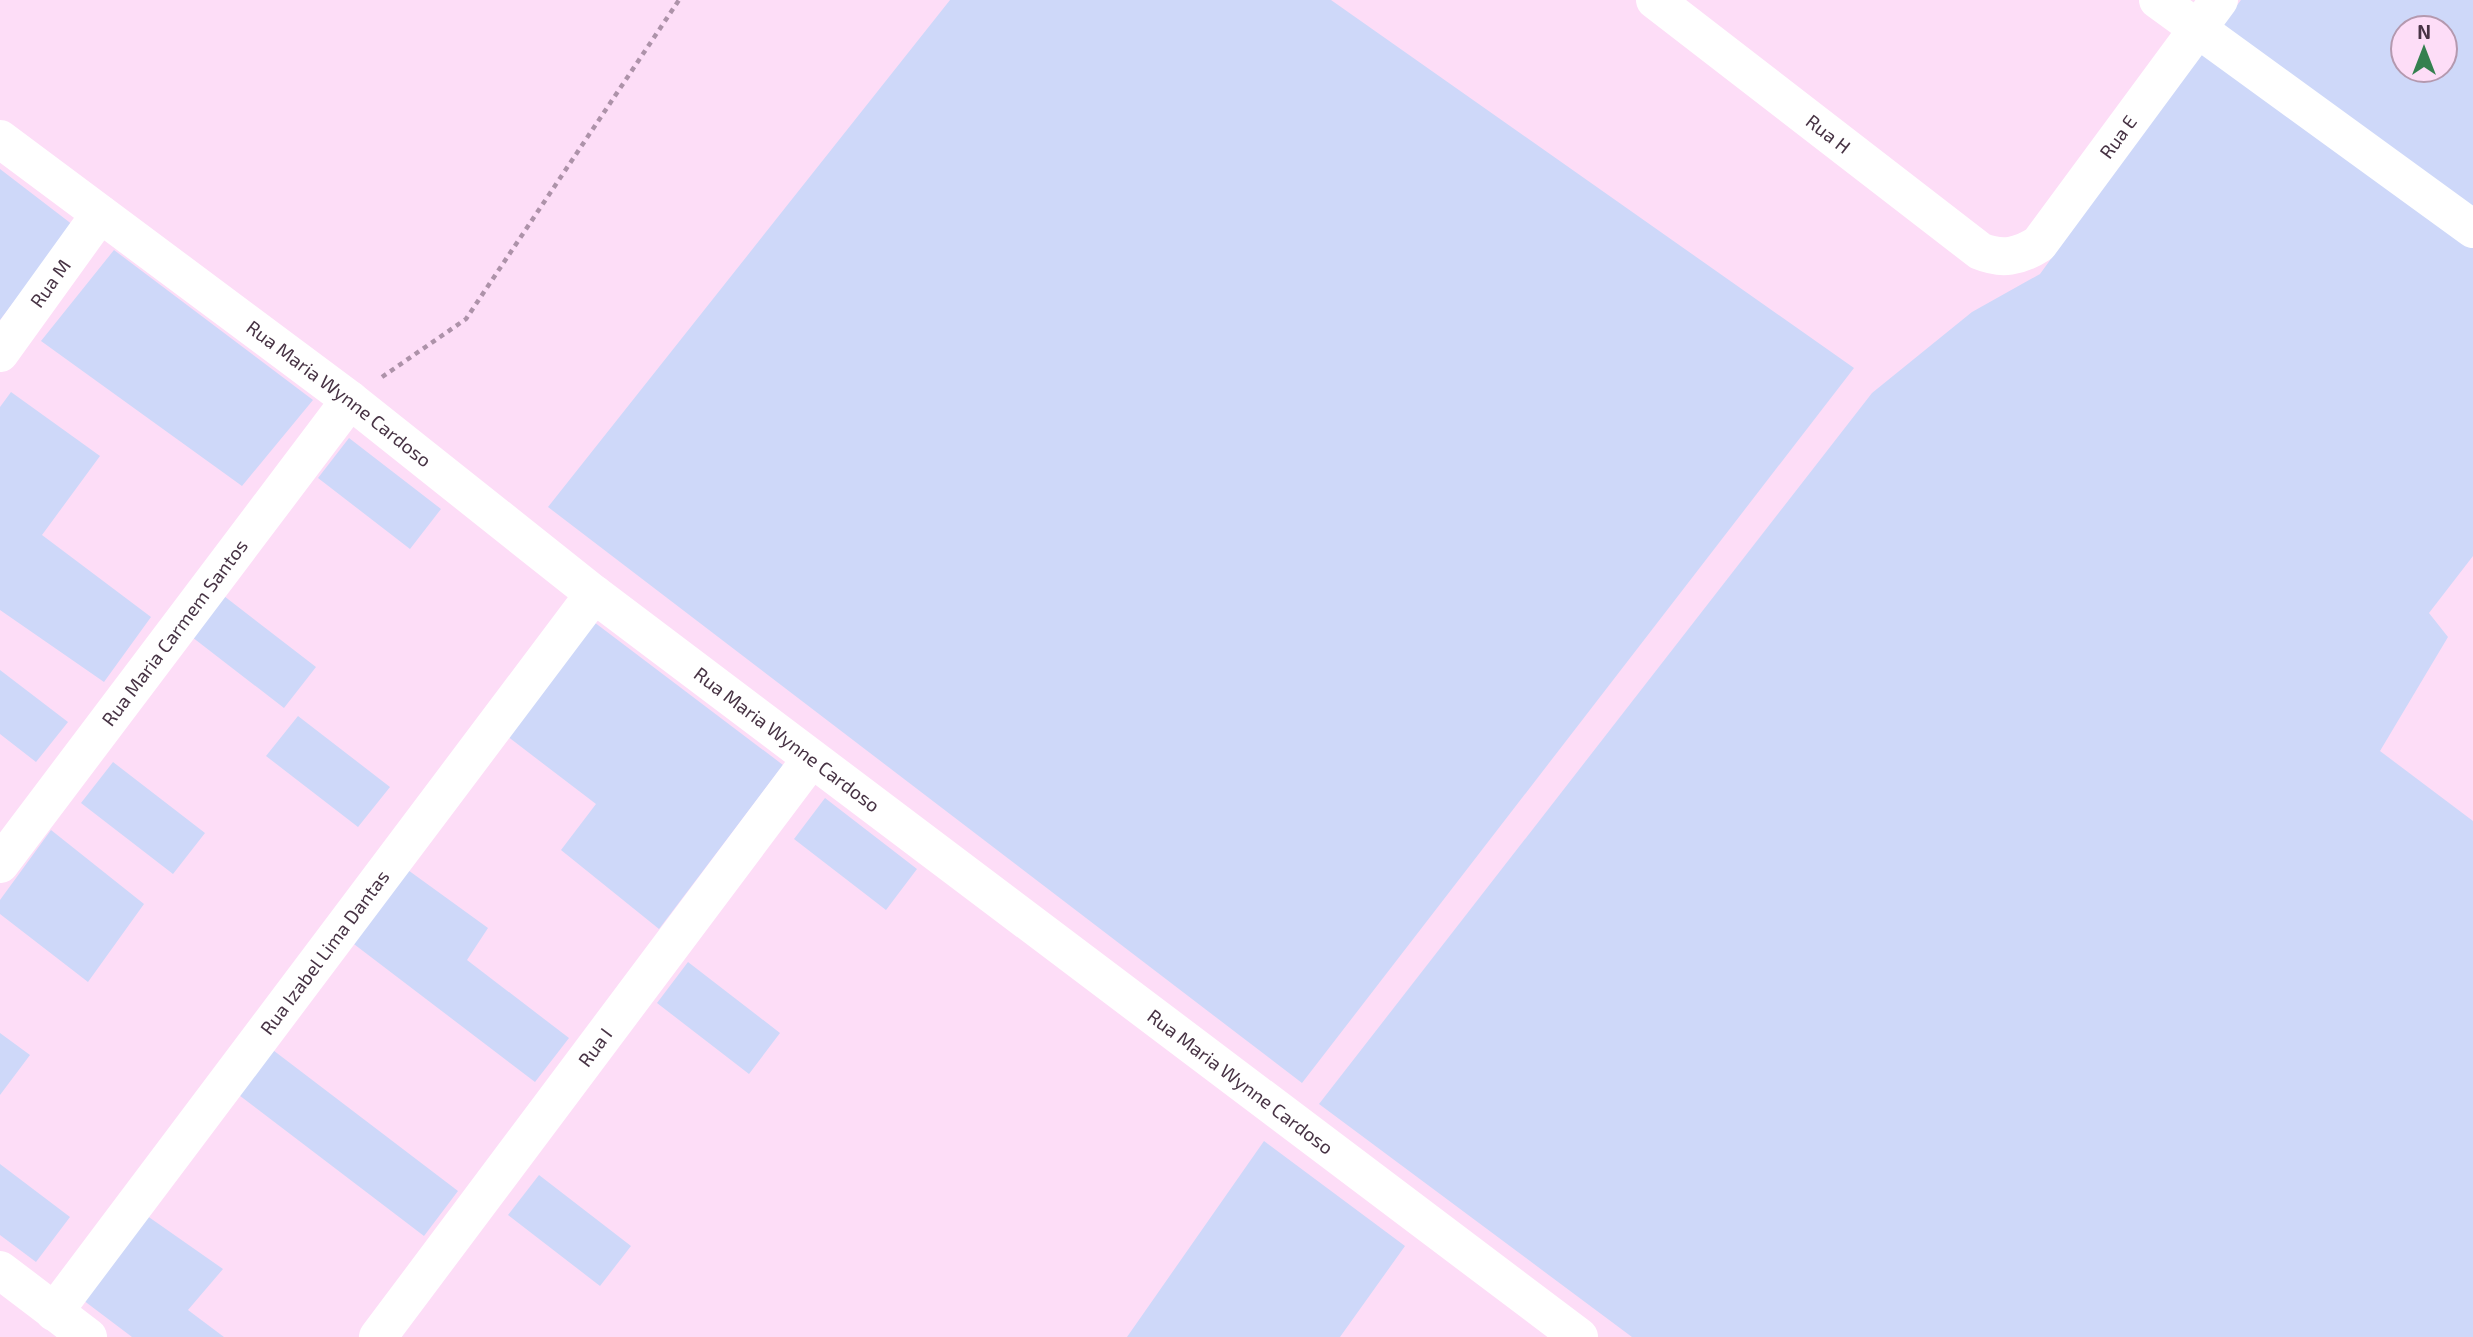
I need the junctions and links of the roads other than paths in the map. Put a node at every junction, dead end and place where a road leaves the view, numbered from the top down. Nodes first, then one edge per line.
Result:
1 (1655, 0) edge
2 (2158, 0) edge
3 (2207, 14) edge
4 (0, 139) edge
5 (100, 214) junction
6 (2473, 229) edge
7 (2004, 257) joint
8 (0, 353) edge
9 (350, 400) junction
10 (594, 594) junction
11 (811, 758) junction
12 (0, 864) edge
13 (0, 1270) edge
14 (54, 1312) junction
15 (1572, 1335) edge
16 (88, 1337) edge
17 (378, 1337) edge

1 - 7 street, Rua H
2 - 3 street
3 - 6 street
3 - 7 street, Rua E
4 - 5 street, Rua Maria Wynne Cardoso
5 - 8 street, Rua M
5 - 9 street, Rua Maria Wynne Cardoso
9 - 10 street, Rua Maria Wynne Cardoso
9 - 12 street, Rua Maria Carmem Santos
10 - 11 street, Rua Maria Wynne Cardoso
10 - 14 street, Rua Izabel Lima Dantas
11 - 15 street, Rua Maria Wynne Cardoso
11 - 17 street, Rua I
13 - 14 street
14 - 16 street

